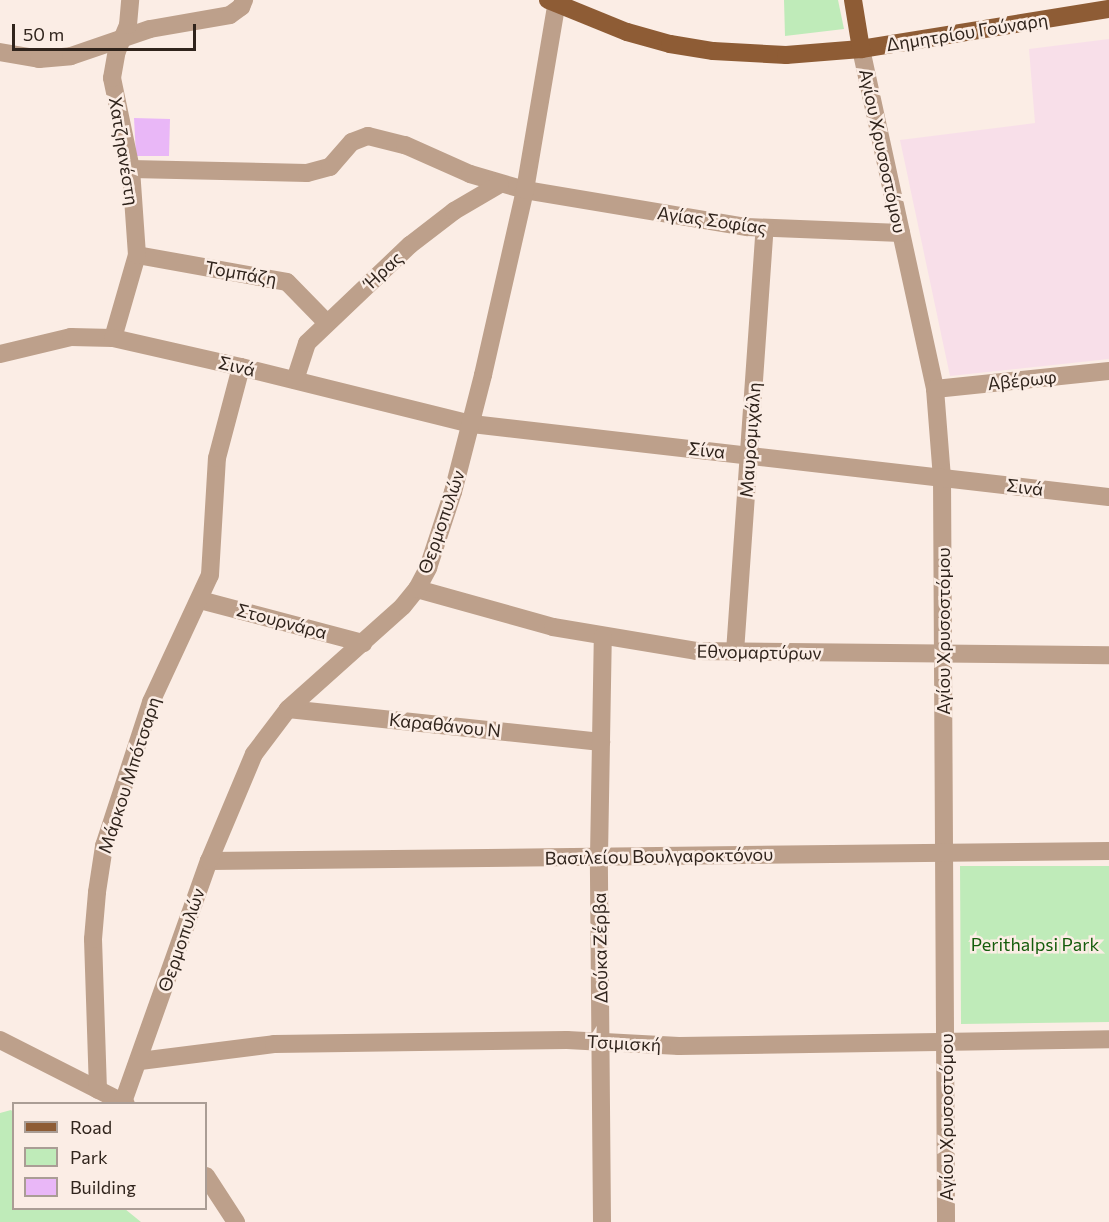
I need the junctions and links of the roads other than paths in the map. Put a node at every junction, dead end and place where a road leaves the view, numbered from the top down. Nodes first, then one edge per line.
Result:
1 (130, 0) edge
2 (244, 0) edge
3 (853, 0) edge
4 (554, 1) edge
5 (1109, 9) edge
6 (122, 39) junction
7 (861, 49) junction
8 (0, 52) edge
9 (130, 169) junction
10 (500, 184) junction
11 (525, 190) junction
12 (765, 228) junction
13 (901, 233) junction
14 (137, 255) junction
15 (327, 323) junction
16 (113, 338) junction
17 (0, 354) edge
18 (242, 367) junction
19 (1109, 371) edge
20 (295, 380) junction
21 (935, 388) junction
22 (472, 424) junction
23 (749, 455) junction
24 (942, 477) junction
25 (1109, 497) edge
26 (417, 589) junction
27 (200, 600) junction
28 (603, 637) junction
29 (363, 643) junction
30 (735, 652) junction
31 (943, 654) junction
32 (1109, 655) edge
33 (288, 709) junction
34 (601, 742) junction
35 (1109, 851) edge
36 (944, 853) junction
37 (599, 856) junction
38 (209, 861) junction
39 (1109, 1039) edge
40 (0, 1040) edge
41 (601, 1040) junction
42 (945, 1041) junction
43 (140, 1061) junction
44 (98, 1090) junction
45 (122, 1102) edge
46 (124, 1102) edge
47 (207, 1178) edge
48 (236, 1222) edge
49 (602, 1222) edge
50 (946, 1222) edge

1 - 6 street, Χατζηανέστη
2 - 6 street
3 - 7 main road
4 - 7 main road, Δημητρίου Γούναρη
4 - 11 street, Θερμοπυλών
5 - 7 main road, Δημητρίου Γούναρη
6 - 8 street
6 - 9 street, Χατζηανέστη
7 - 13 street, Αγίου Χρυσοστόμου
9 - 10 street, Αγίας Σοφίας
9 - 14 street, Χατζηανέστη
10 - 11 street, Αγίας Σοφίας
10 - 15 street, Ήρας
11 - 12 street, Αγίας Σοφίας
11 - 22 street, Θερμοπυλών
12 - 13 street, Αγίας Σοφίας
12 - 23 street, Μαυρομιχάλη
13 - 21 street, Αγίου Χρυσοστόμου
14 - 15 street, Τομπάζη
14 - 16 street, Χατζηανέστη
15 - 20 street, Ήρας
16 - 17 street, Σινά
16 - 18 street, Σινά
18 - 20 street, Σινά
18 - 27 street, Μάρκου Μπότσαρη
19 - 21 street, Αβέρωφ
20 - 22 street, Σινά
21 - 24 street, Αγίου Χρυσοστόμου
22 - 23 street, Σίνα
22 - 26 street, Θερμοπυλών
23 - 24 street, Σίνα
23 - 30 street, Μαυρομιχάλη
24 - 25 street, Σινά
24 - 31 street, Αγίου Χρυσοστόμου
26 - 28 street, Εθνομαρτύρων
26 - 29 street, Θερμοπυλών
27 - 29 street, Στουρνάρα
27 - 44 street, Μάρκου Μπότσαρη
28 - 30 street, Εθνομαρτύρων
28 - 34 street, Δούκα Ζέρβα
29 - 33 street, Θερμοπυλών
30 - 31 street, Εθνομαρτύρων
31 - 32 street, Εθνομαρτύρων
31 - 36 street, Αγίου Χρυσοστόμου
33 - 34 street, Καραθάνου Ν
33 - 38 street, Θερμοπυλών
34 - 37 street, Δούκα Ζέρβα
35 - 36 street, Βασιλείου Βουλγαροκτόνου
36 - 37 street, Βασιλείου Βουλγαροκτόνου
36 - 42 street, Αγίου Χρυσοστόμου
37 - 38 street, Βασιλείου Βουλγαροκτόνου
37 - 41 street, Δούκα Ζέρβα
38 - 43 street, Θερμοπυλών
39 - 42 street, Τσιμισκή
40 - 44 street
41 - 42 street, Τσιμισκή
41 - 43 street, Τσιμισκή
41 - 49 street, Δούκα Ζέρβα
42 - 50 street, Αγίου Χρυσοστόμου
43 - 46 street, Θερμοπυλών
44 - 45 street
47 - 48 street

